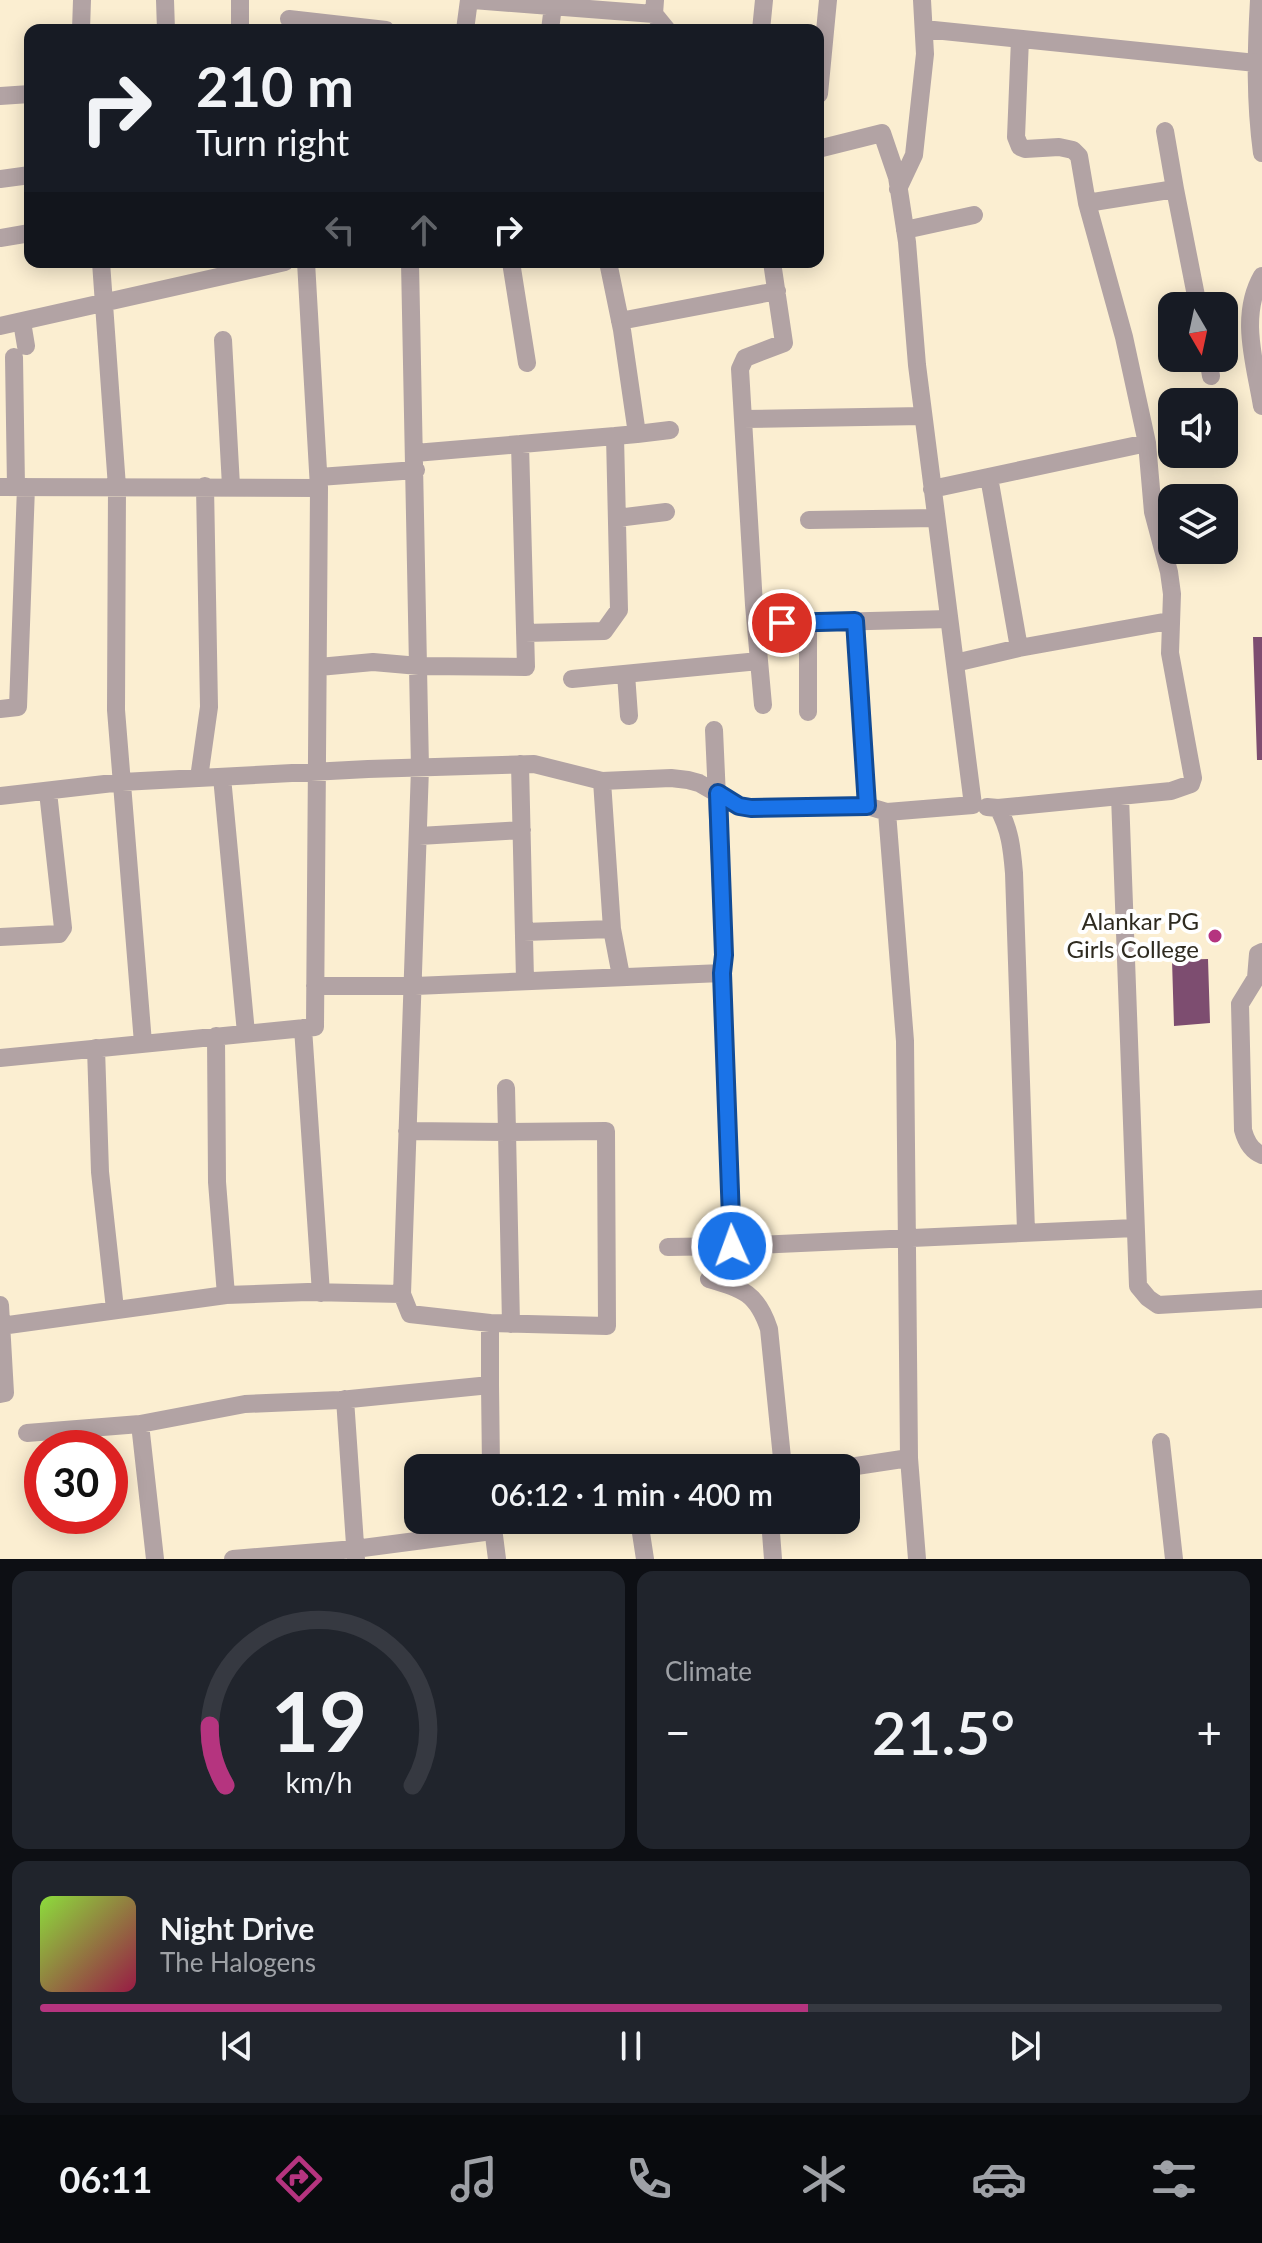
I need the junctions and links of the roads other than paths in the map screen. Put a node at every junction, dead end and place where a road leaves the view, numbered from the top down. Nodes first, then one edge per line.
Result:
1 (82, 0) edge
2 (165, 0) edge
3 (240, 0) edge
4 (471, 0) edge
5 (764, 0) edge
6 (828, 0) edge
7 (922, 0) edge
8 (1259, 0) edge
9 (553, 6) junction
10 (654, 7) edge
11 (289, 19) dead end
12 (81, 24) edge
13 (166, 24) edge
14 (240, 24) edge
15 (312, 24) edge
16 (466, 24) edge
17 (551, 24) edge
18 (762, 24) edge
19 (924, 29) junction
20 (1020, 39) junction
21 (824, 42) edge
22 (1256, 63) junction
23 (24, 94) edge
24 (0, 96) edge
25 (1165, 131) dead end
26 (824, 148) edge
27 (1262, 153) edge
28 (24, 176) edge
29 (0, 179) edge
30 (898, 189) junction
31 (1175, 189) junction
32 (1087, 203) junction
33 (974, 215) dead end
34 (905, 230) junction
35 (24, 234) edge
36 (0, 238) edge
37 (102, 268) edge
38 (259, 268) edge
39 (306, 268) edge
40 (410, 268) edge
41 (512, 268) edge
42 (609, 268) edge
43 (773, 268) edge
44 (1262, 276) edge
45 (777, 291) junction
46 (1195, 292) edge
47 (106, 304) junction
48 (620, 321) junction
49 (22, 322) junction
50 (0, 326) edge
51 (223, 340) dead end
52 (527, 363) dead end
53 (1262, 406) edge
54 (923, 416) junction
55 (743, 419) junction
56 (670, 430) dead end
57 (637, 434) junction
58 (615, 436) junction
59 (1147, 443) junction
60 (520, 444) junction
61 (416, 461) junction
62 (989, 477) junction
63 (319, 483) junction
64 (205, 486) junction
65 (231, 486) junction
66 (14, 487) edge
67 (117, 487) junction
68 (932, 489) junction
69 (666, 512) dead end
70 (617, 518) junction
71 (936, 518) junction
72 (809, 520) dead end
73 (949, 619) junction
74 (855, 621) junction
75 (1169, 621) junction
76 (808, 623) junction
77 (756, 624) junction
78 (525, 633) junction
79 (1019, 648) junction
80 (759, 661) junction
81 (955, 663) junction
82 (419, 666) junction
83 (319, 667) junction
84 (626, 674) junction
85 (572, 679) dead end
86 (763, 705) dead end
87 (0, 709) edge
88 (808, 712) dead end
89 (629, 716) dead end
90 (714, 730) dead end
91 (520, 764) junction
92 (420, 768) junction
93 (317, 772) junction
94 (222, 777) junction
95 (199, 778) junction
96 (602, 781) junction
97 (122, 782) junction
98 (48, 792) junction
99 (718, 793) junction
100 (0, 796) edge
101 (1120, 796) junction
102 (973, 805) junction
103 (867, 806) junction
104 (998, 808) junction
105 (887, 812) junction
106 (522, 830) junction
107 (419, 836) junction
108 (612, 929) junction
109 (524, 932) junction
110 (0, 937) edge
111 (1262, 952) edge
112 (722, 973) junction
113 (621, 976) junction
114 (525, 980) junction
115 (315, 986) junction
116 (415, 986) junction
117 (303, 1028) junction
118 (246, 1033) junction
119 (216, 1036) junction
120 (143, 1043) junction
121 (96, 1048) junction
122 (0, 1058) edge
123 (506, 1088) dead end
124 (407, 1131) junction
125 (507, 1132) junction
126 (1262, 1155) edge
127 (1135, 1228) junction
128 (1026, 1231) junction
129 (909, 1239) junction
130 (732, 1246) junction
131 (668, 1247) dead end
132 (709, 1279) dead end
133 (321, 1293) junction
134 (402, 1294) junction
135 (226, 1295) junction
136 (1262, 1299) edge
137 (0, 1305) edge
138 (115, 1309) junction
139 (490, 1323) junction
140 (511, 1324) junction
141 (1, 1326) edge
142 (490, 1385) junction
143 (0, 1394) edge
144 (345, 1399) junction
145 (140, 1424) junction
146 (65, 1430) edge
147 (1161, 1442) dead end
148 (491, 1454) edge
149 (782, 1454) edge
150 (909, 1458) junction
151 (860, 1465) edge
152 (449, 1534) edge
153 (493, 1534) edge
154 (641, 1534) edge
155 (771, 1534) edge
156 (355, 1554) edge
157 (155, 1559) edge
158 (233, 1559) edge
159 (497, 1559) edge
160 (645, 1559) edge
161 (773, 1559) edge
162 (917, 1559) edge
163 (1174, 1559) edge

1 - 12 street
2 - 13 street
3 - 14 street
4 - 9 street
4 - 16 street
5 - 18 street
6 - 21 street
7 - 19 street
8 - 22 street
9 - 10 street
9 - 17 street
11 - 15 street
19 - 20 street
19 - 30 street
20 - 22 street
20 - 32 street
22 - 27 street
23 - 24 street
25 - 31 street
26 - 30 street
28 - 29 street
30 - 34 street
31 - 32 street
31 - 46 street
32 - 59 street
33 - 34 street
34 - 54 street
35 - 36 street
37 - 47 street
38 - 47 street
39 - 63 street
40 - 61 street
41 - 52 street
42 - 48 street
43 - 45 street
44 - 53 street
45 - 48 street
45 - 55 street
47 - 49 street
47 - 67 street
48 - 57 street
49 - 50 street
49 - 66 street
51 - 65 street
54 - 55 street
54 - 68 street
55 - 77 street
56 - 57 street
57 - 58 street
58 - 60 street
58 - 70 street
59 - 62 street
59 - 75 street
60 - 61 street
60 - 78 street
61 - 63 street
61 - 82 street
62 - 68 street
62 - 79 street
63 - 65 street
63 - 83 street
64 - 65 street
64 - 67 street
64 - 95 street
66 - 67 street
66 - 87 street
67 - 97 street
68 - 71 street
69 - 70 street
70 - 78 street
71 - 72 street
71 - 73 street
73 - 74 street
73 - 81 street
74 - 76 street
74 - 103 street
75 - 79 street
75 - 101 street
76 - 77 street
76 - 88 street
77 - 80 street
78 - 82 street
79 - 81 street
80 - 84 street
80 - 86 street
81 - 102 street
82 - 83 street
82 - 92 street
83 - 93 street
84 - 85 street
84 - 89 street
90 - 99 street
91 - 92 street
91 - 96 street
91 - 106 street
92 - 93 street
92 - 107 street
93 - 94 street
93 - 115 street
94 - 95 street
94 - 118 street
95 - 97 street
96 - 99 street
96 - 108 street
97 - 98 street
97 - 120 street
98 - 100 street
98 - 110 street
99 - 103 street
99 - 112 street
101 - 104 street
101 - 127 street
102 - 104 street
102 - 105 street
103 - 105 street
104 - 128 street
105 - 129 street
106 - 107 street
106 - 109 street
107 - 116 street
108 - 109 street
108 - 113 street
109 - 114 street
111 - 126 street
112 - 113 street
112 - 130 street
113 - 114 street
114 - 116 street
115 - 116 street
115 - 117 street
116 - 124 street
117 - 118 street
117 - 133 street
118 - 119 street
119 - 120 street
119 - 135 street
120 - 121 street
121 - 122 street
121 - 138 street
123 - 125 street
124 - 125 street
124 - 134 street
125 - 140 street
125 - 140 street
127 - 128 street
127 - 136 street
128 - 129 street
129 - 130 street
129 - 150 street
130 - 131 street
132 - 149 street
133 - 134 street
133 - 135 street
134 - 139 street
135 - 138 street
137 - 141 street
138 - 141 street
139 - 140 street
139 - 142 street
141 - 143 street
142 - 144 street
142 - 148 street
144 - 145 street
144 - 156 street
145 - 146 street
145 - 157 street
147 - 163 street
150 - 151 street
150 - 162 street
152 - 156 street
153 - 159 street
154 - 160 street
155 - 161 street
156 - 158 street

